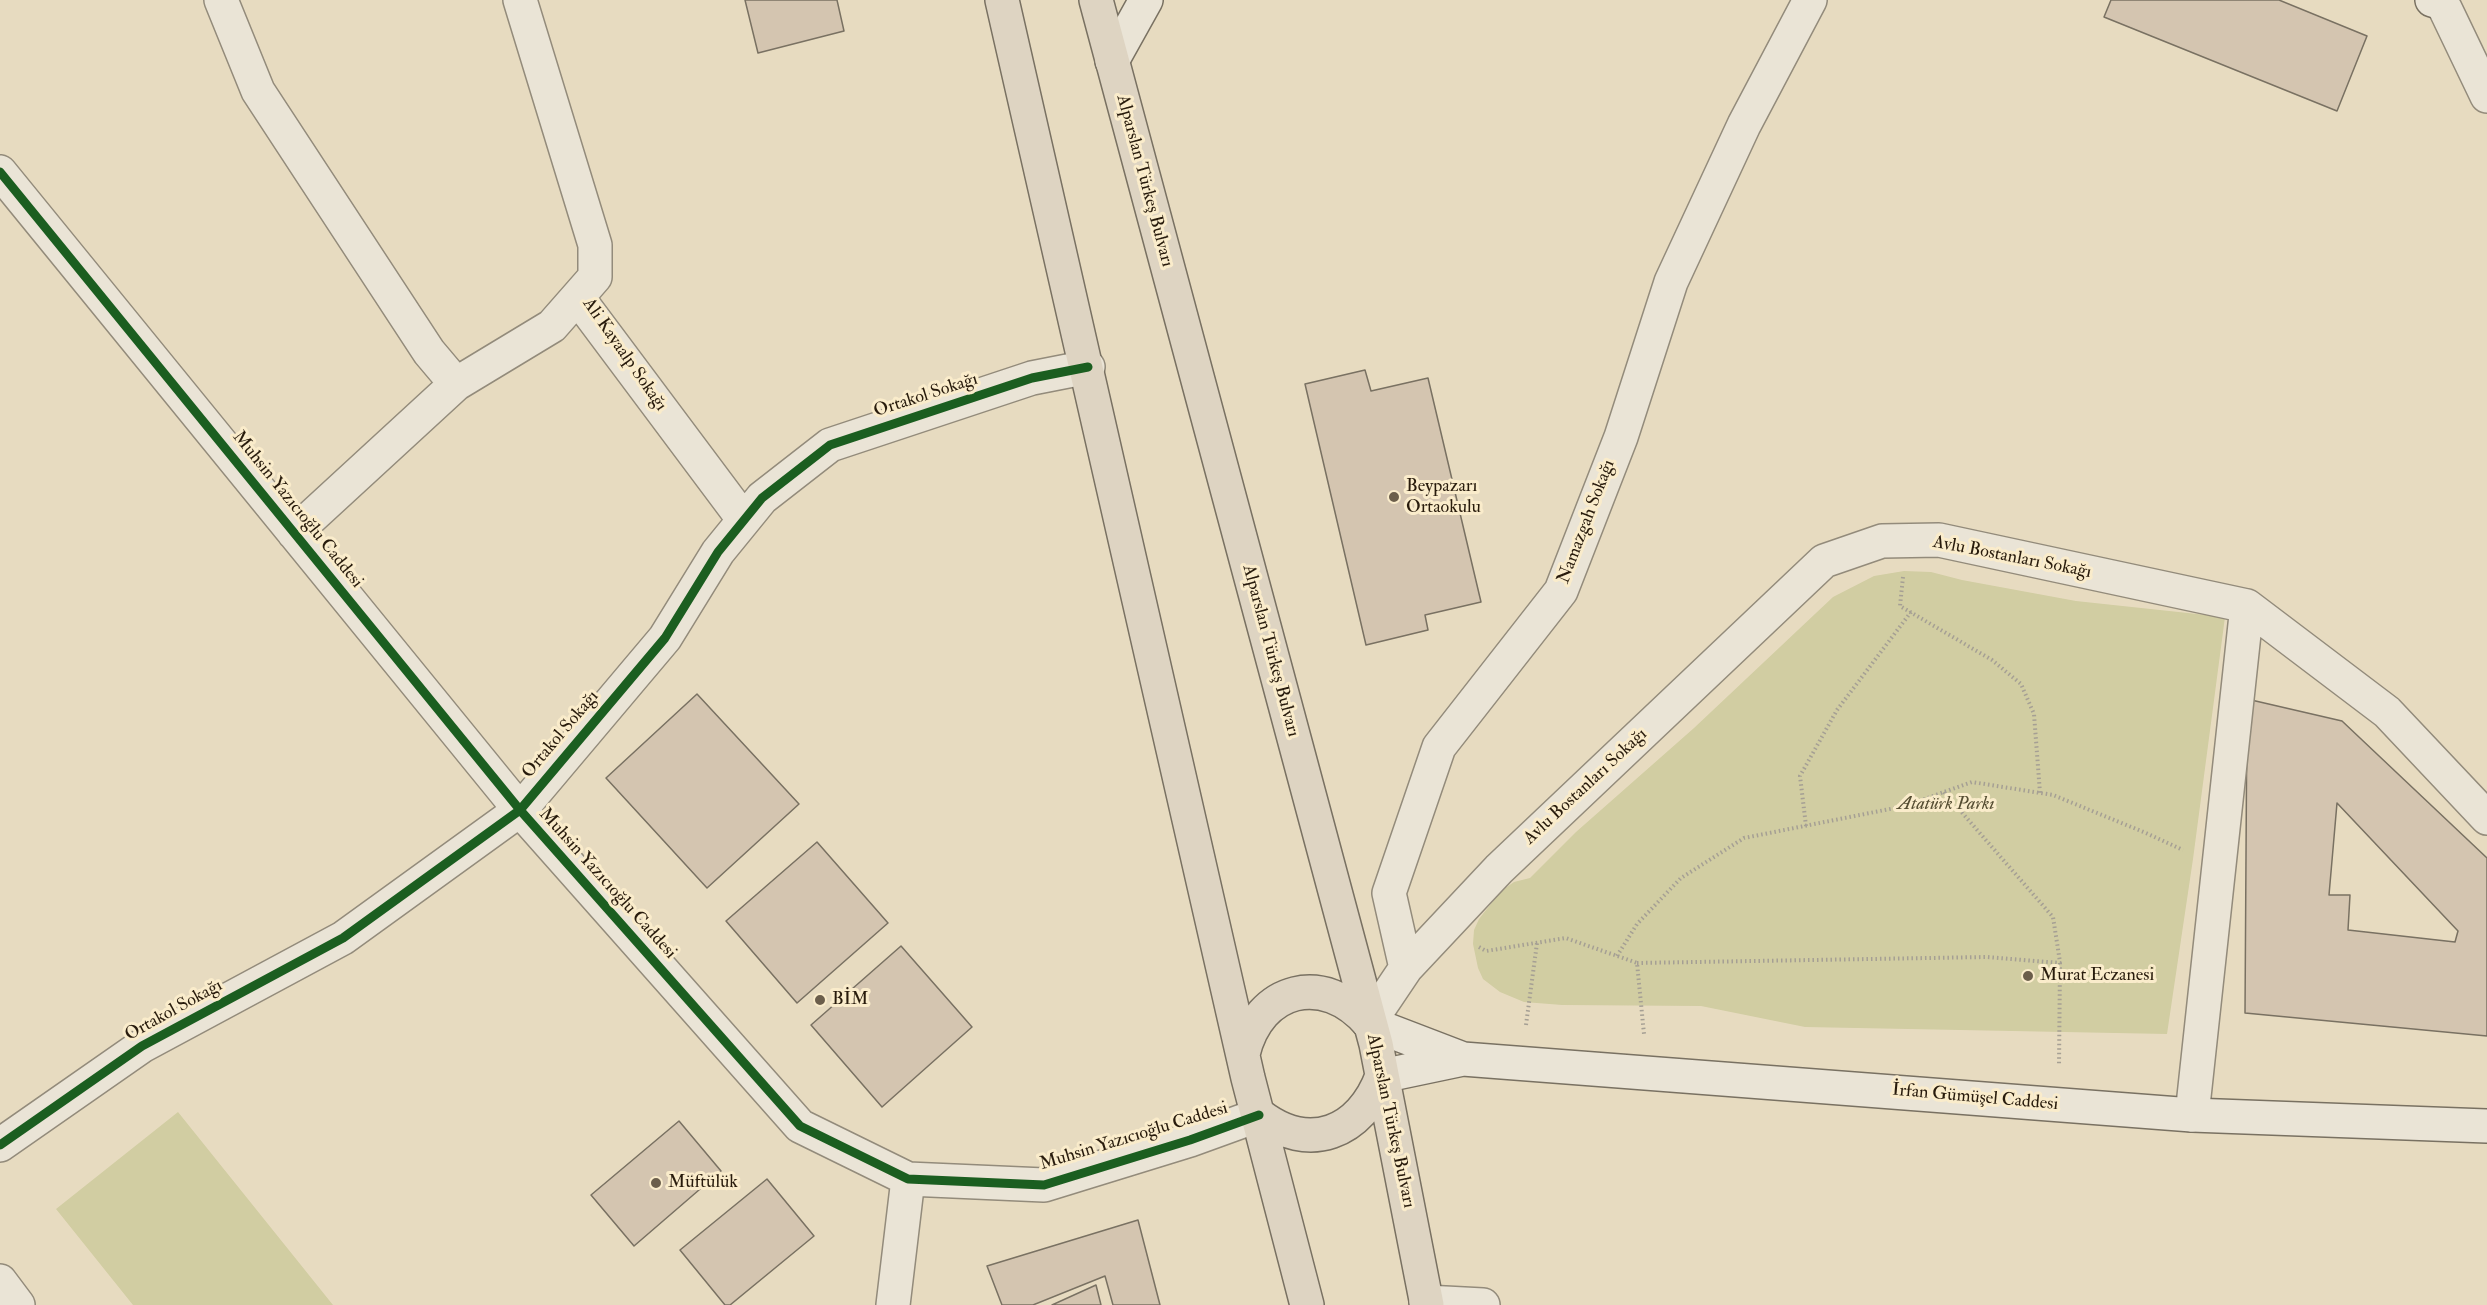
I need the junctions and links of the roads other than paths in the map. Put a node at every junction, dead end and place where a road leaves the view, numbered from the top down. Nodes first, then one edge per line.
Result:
1 (221, 0) edge
2 (520, 0) edge
3 (1002, 0) edge
4 (1096, 0) edge
5 (1146, 0) edge
6 (1810, 0) edge
7 (2438, 1) edge
8 (1112, 62) junction
9 (2487, 96) edge
10 (0, 172) edge
11 (578, 298) junction
12 (1088, 367) junction
13 (456, 384) junction
14 (744, 519) junction
15 (294, 533) junction
16 (2247, 606) junction
17 (520, 810) junction
18 (2487, 818) edge
19 (1406, 968) junction
20 (1369, 1023) junction
21 (1243, 1054) junction
22 (1463, 1059) junction
23 (1382, 1076) junction
24 (1259, 1115) junction
25 (2192, 1115) junction
26 (2487, 1126) edge
27 (0, 1145) edge
28 (908, 1179) junction
29 (0, 1281) edge
30 (1426, 1304) edge
31 (18, 1305) edge
32 (893, 1305) edge
33 (1307, 1305) edge
34 (1483, 1305) edge

1 - 13 street
2 - 11 street, Ali Kayaalp Sokağı
3 - 12 highway
4 - 8 highway, Alparslan Türkeş Bulvarı
5 - 8 street
6 - 19 street, Namazgah Sokağı
7 - 9 street
8 - 20 highway, Alparslan Türkeş Bulvarı
10 - 15 street, Muhsin Yazıcıoğlu Caddesi
11 - 13 street
11 - 14 street, Ali Kayaalp Sokağı
12 - 14 street, Ortakol Sokağı
12 - 21 highway
13 - 15 street
14 - 17 street, Ortakol Sokağı
15 - 17 street, Muhsin Yazıcıoğlu Caddesi
16 - 18 street, Avlu Bostanları Sokağı
16 - 19 street, Avlu Bostanları Sokağı
16 - 25 street
17 - 27 street, Ortakol Sokağı
17 - 28 street, Muhsin Yazıcıoğlu Caddesi
19 - 20 street
20 - 21 highway
20 - 22 street, İrfan Gümüşel Caddesi
20 - 23 highway, Alparslan Türkeş Bulvarı
21 - 24 highway
22 - 23 street, İrfan Gümüşel Caddesi
22 - 25 street, İrfan Gümüşel Caddesi
23 - 24 highway
23 - 30 highway, Alparslan Türkeş Bulvarı
24 - 28 street, Muhsin Yazıcıoğlu Caddesi
24 - 33 highway
25 - 26 street, İrfan Gümüşel Caddesi
28 - 32 street
29 - 31 street
30 - 34 street

